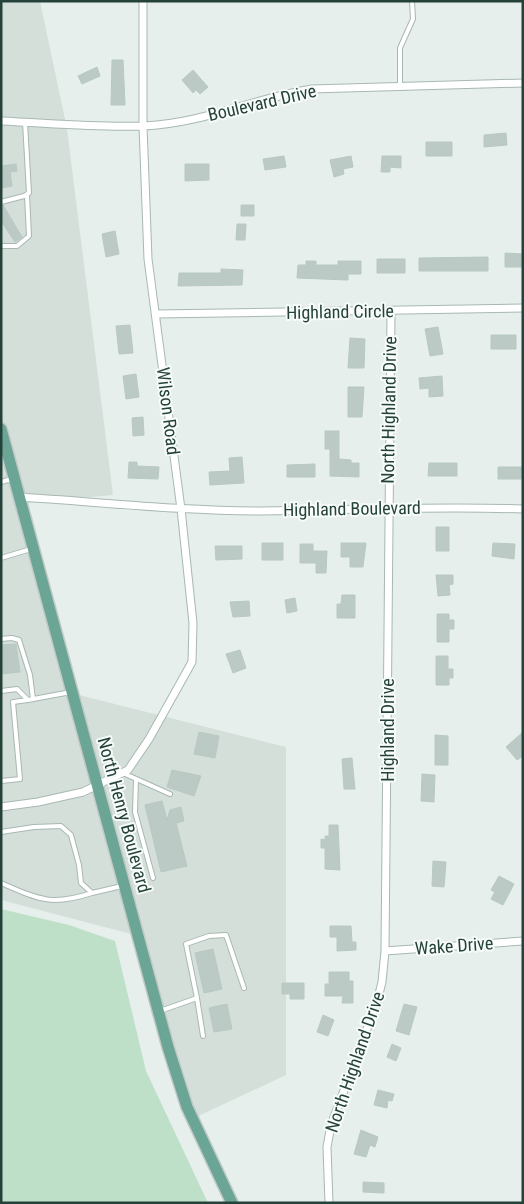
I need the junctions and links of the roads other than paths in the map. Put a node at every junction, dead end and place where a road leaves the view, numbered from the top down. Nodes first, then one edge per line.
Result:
1 (143, 1) edge
2 (412, 1) edge
3 (523, 83) edge
4 (400, 86) junction
5 (1, 121) edge
6 (25, 122) junction
7 (143, 126) junction
8 (27, 195) junction
9 (1, 202) edge
10 (1, 246) edge
11 (523, 308) edge
12 (391, 312) junction
13 (157, 314) junction
14 (1, 429) edge
15 (14, 479) junction
16 (1, 482) edge
17 (19, 496) junction
18 (388, 508) junction
19 (181, 509) junction
20 (523, 509) edge
21 (33, 548) junction
22 (1, 558) edge
23 (1, 639) edge
24 (1, 691) edge
25 (73, 692) junction
26 (33, 699) junction
27 (28, 700) junction
28 (123, 773) junction
29 (136, 779) junction
30 (1, 781) edge
31 (98, 786) junction
32 (170, 794) dead end
33 (1, 807) edge
34 (1, 832) edge
35 (153, 878) dead end
36 (1, 883) edge
37 (124, 886) junction
38 (92, 892) junction
39 (523, 941) edge
40 (385, 951) junction
41 (244, 988) dead end
42 (196, 998) junction
43 (158, 1011) junction
44 (203, 1036) dead end
45 (232, 1203) edge
46 (329, 1203) edge

1 - 7 street, Wilson Road
2 - 4 lane
3 - 4 street, Boulevard Drive
4 - 7 street, Boulevard Drive
5 - 6 street, Boulevard Drive
6 - 7 street, Boulevard Drive
6 - 8 lane
7 - 13 street, Wilson Road
8 - 9 lane
8 - 10 lane
11 - 12 street, Highland Circle
12 - 13 street, Highland Circle
12 - 18 street, North Highland Drive
13 - 19 street, Wilson Road
14 - 15 main road, North Henry Boulevard
15 - 16 lane
15 - 17 main road, North Henry Boulevard
17 - 19 street, Highland Boulevard
17 - 21 main road, North Henry Boulevard
18 - 19 street, Highland Boulevard
18 - 20 street, Highland Boulevard
18 - 40 street, Highland Drive
19 - 28 street, Wilson Road
21 - 22 lane
21 - 25 main road, North Henry Boulevard
23 - 26 lane
24 - 27 lane
25 - 26 lane
25 - 31 main road, North Henry Boulevard
26 - 27 lane
27 - 30 lane
28 - 29 lane
28 - 31 street, Wilson Road
29 - 32 lane
29 - 35 lane
31 - 33 street, Wilson Road
31 - 37 main road, North Henry Boulevard
34 - 38 lane
36 - 38 lane
37 - 38 lane
37 - 43 main road, North Henry Boulevard
39 - 40 street, Wake Drive
40 - 46 street, North Highland Drive
41 - 42 lane
42 - 43 lane
42 - 44 lane
43 - 45 main road, North Henry Boulevard

